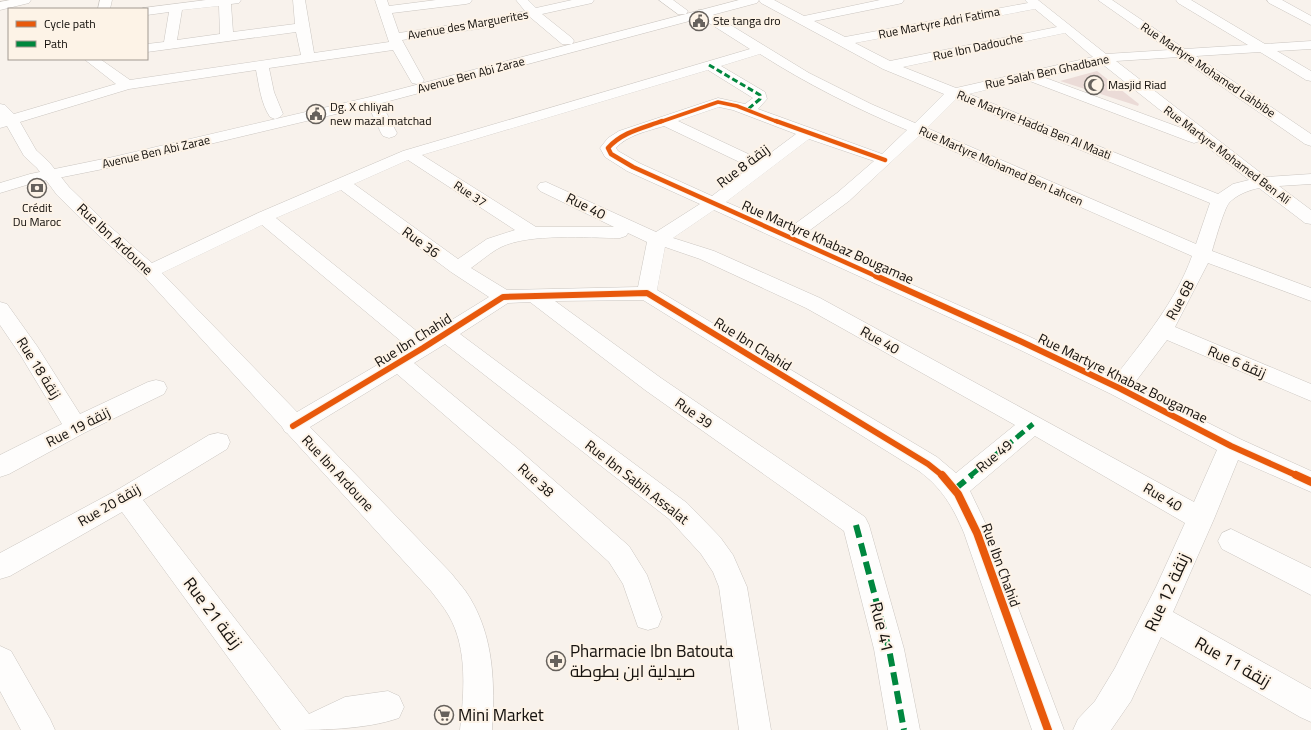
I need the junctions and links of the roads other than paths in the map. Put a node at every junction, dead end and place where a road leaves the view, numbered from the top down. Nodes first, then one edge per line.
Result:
1 (21, 0) edge
2 (299, 0) edge
3 (464, 0) edge
4 (522, 0) edge
5 (588, 0) edge
6 (665, 0) edge
7 (728, 0) edge
8 (753, 0) edge
9 (765, 0) edge
10 (898, 0) edge
11 (1104, 0) edge
12 (1182, 0) edge
13 (1273, 0) edge
14 (1289, 0) edge
15 (230, 1) edge
16 (1034, 3) edge
17 (383, 5) edge
18 (0, 6) edge
19 (29, 8) edge
20 (176, 8) junction
21 (148, 11) edge
22 (682, 11) junction
23 (1311, 12) edge
24 (533, 13) junction
25 (702, 13) junction
26 (801, 20) junction
27 (1311, 21) edge
28 (302, 27) junction
29 (1068, 29) junction
30 (227, 37) junction
31 (396, 41) junction
32 (567, 41) junction
33 (841, 42) junction
34 (170, 45) junction
35 (1311, 45) edge
36 (148, 48) edge
37 (1266, 48) junction
38 (760, 50) junction
39 (1184, 53) junction
40 (308, 58) junction
41 (1105, 58) junction
42 (92, 60) edge
43 (709, 65) junction
44 (262, 66) junction
45 (888, 66) junction
46 (1028, 76) junction
47 (1311, 77) edge
48 (416, 80) junction
49 (127, 85) junction
50 (954, 93) junction
51 (373, 101) junction
52 (0, 108) edge
53 (747, 110) junction
54 (275, 114) junction
55 (664, 120) junction
56 (6, 122) edge
57 (918, 130) junction
58 (389, 133) dead end
59 (807, 133) junction
60 (1311, 141) edge
61 (1212, 144) junction
62 (409, 154) junction
63 (885, 160) junction
64 (763, 167) junction
65 (46, 170) junction
66 (0, 177) edge
67 (1311, 178) edge
68 (1261, 182) junction
69 (342, 183) junction
70 (546, 187) dead end
71 (0, 188) edge
72 (1220, 201) junction
73 (714, 203) junction
74 (264, 217) junction
75 (1311, 220) edge
76 (620, 232) dead end
77 (532, 233) junction
78 (789, 237) junction
79 (657, 240) junction
80 (1201, 253) junction
81 (458, 268) junction
82 (150, 271) junction
83 (647, 293) junction
84 (1311, 294) edge
85 (534, 295) junction
86 (503, 297) junction
87 (0, 309) edge
88 (1163, 330) junction
89 (446, 334) junction
90 (423, 348) junction
91 (399, 363) junction
92 (156, 388) dead end
93 (1119, 388) junction
94 (1311, 393) edge
95 (1033, 424) junction
96 (293, 426) junction
97 (76, 427) junction
98 (218, 442) dead end
99 (1231, 446) junction
100 (0, 467) edge
101 (1311, 482) edge
102 (956, 489) junction
103 (126, 496) junction
104 (1201, 519) junction
105 (856, 525) joint
106 (1231, 540) dead end
107 (0, 567) edge
108 (1311, 582) edge
109 (648, 617) dead end
110 (1156, 618) junction
111 (0, 661) edge
112 (1311, 706) edge
113 (388, 708) dead end
114 (39, 730) edge
115 (301, 730) edge
116 (312, 730) edge
117 (476, 730) edge
118 (755, 730) edge
119 (904, 730) edge
120 (1048, 730) edge
121 (1089, 730) edge

1 - 18 street
1 - 19 street
2 - 28 street
3 - 17 street
4 - 24 street
5 - 24 street, Avenue des Marguerites
6 - 22 street
7 - 22 street, Avenue Ben Abi Zarae
8 - 25 street, Avenue Ben Abi Zarae
9 - 26 street, Rue Martyre Hadda Ben Al Maati
10 - 26 street
11 - 39 street, Rue Martyre Mohamed Lahbibe
12 - 37 street
13 - 27 street
14 - 23 street
15 - 20 street
15 - 30 street
16 - 29 street, Rue Martyre Mohamed Ben Ali
16 - 33 street, Rue Martyre Adri Fatima
17 - 31 street
20 - 21 street
20 - 34 street
22 - 32 street, Avenue Ben Abi Zarae
24 - 31 street, Avenue des Marguerites
24 - 32 street
25 - 38 street, Rue Martyre Mohamed Ben Lahcen
25 - 51 street, Avenue Ben Abi Zarae
26 - 33 street, Rue Martyre Hadda Ben Al Maati
28 - 30 street
28 - 40 street
29 - 41 street, Rue Martyre Mohamed Ben Ali
29 - 45 street, Rue Ibn Dadouche
30 - 34 street
31 - 40 street, Avenue des Marguerites
31 - 48 street
32 - 48 street, Avenue Ben Abi Zarae
33 - 45 street, Rue Martyre Hadda Ben Al Maati
34 - 36 street
35 - 37 street, Rue Salah Ben Ghadbane
37 - 39 street, Rue Salah Ben Ghadbane
37 - 47 street
38 - 43 street
38 - 57 street, Rue Martyre Mohamed Ben Lahcen
39 - 41 street, Rue Salah Ben Ghadbane
39 - 60 street, Rue Martyre Mohamed Lahbibe
40 - 44 street, Avenue des Marguerites
41 - 46 street, Rue Salah Ben Ghadbane
41 - 61 street, Rue Martyre Mohamed Ben Ali
42 - 49 street
43 - 53 street
43 - 62 street
44 - 49 street, Avenue des Marguerites
44 - 54 street
45 - 50 street, Rue Martyre Hadda Ben Al Maati
46 - 50 street, Rue Salah Ben Ghadbane
46 - 61 street
48 - 54 street, Avenue Ben Abi Zarae
49 - 56 street, Avenue des Marguerites
50 - 57 street
50 - 72 street, Rue Martyre Hadda Ben Al Maati
51 - 58 street
51 - 65 street, Avenue Ben Abi Zarae
52 - 56 street, Rue Ibn Ardoune
53 - 55 street, Rue Martyre Khabaz Bougamae
53 - 59 street, Rue Martyre Khabaz Bougamae
54 - 65 street, Avenue Ben Abi Zarae
55 - 64 street
55 - 73 street, Rue Martyre Khabaz Bougamae
56 - 65 street, Rue Ibn Ardoune
57 - 63 street
57 - 80 street, Rue Martyre Mohamed Ben Lahcen
59 - 63 street, Rue Martyre Khabaz Bougamae
59 - 64 street, Rue 8 زنقة
61 - 68 street, Rue Martyre Mohamed Ben Ali
62 - 69 street
62 - 77 street, Rue 37
63 - 78 street
64 - 73 street, Rue 8 زنقة
65 - 66 street, Avenue Ben Abi Zarae
65 - 71 street, Avenue Ben Abi Zarae
65 - 82 street, Rue Ibn Ardoune
67 - 68 street
68 - 72 street
68 - 75 street, Rue Martyre Mohamed Ben Ali
69 - 74 street
69 - 81 street, Rue 36
70 - 79 street, Rue 40
72 - 80 street, Rue 6B
73 - 78 street, Rue Martyre Khabaz Bougamae
73 - 79 street, Rue 8 زنقة
74 - 82 street
74 - 90 street
76 - 77 street, Rue 40
77 - 81 street, Rue 40
78 - 93 street, Rue Martyre Khabaz Bougamae
79 - 83 street
79 - 95 street, Rue 40
80 - 84 street, Rue Martyre Mohamed Ben Lahcen
80 - 88 street, Rue 6B
81 - 86 street, Rue 36
82 - 96 street, Rue Ibn Ardoune
83 - 85 street, Rue Ibn Chahid
83 - 102 street, Rue Ibn Chahid
85 - 86 street, Rue Ibn Chahid
85 - 105 street, Rue 39
86 - 89 street, Rue Ibn Chahid
87 - 97 street, Rue 18 زنقة
88 - 93 street, Rue 6B
88 - 94 street, Rue 6 زنقة
89 - 90 street, Rue Ibn Chahid
89 - 118 street, Rue Ibn Sabih Assalat
90 - 91 street, Rue Ibn Chahid
91 - 96 street, Rue Ibn Chahid
91 - 109 street, Rue 38
92 - 97 street, Rue 19 زنقة
93 - 99 street, Rue Martyre Khabaz Bougamae
95 - 102 street, Rue 49
95 - 104 street, Rue 40
96 - 117 street, Rue Ibn Ardoune
97 - 100 street, Rue 19 زنقة
98 - 103 street, Rue 20 زنقة
99 - 101 street, Rue Martyre Khabaz Bougamae
99 - 104 street, Rue 12 زنقة
102 - 120 street, Rue Ibn Chahid
103 - 107 street, Rue 20 زنقة
103 - 115 street, Rue 21 زنقة
104 - 110 street, Rue 12 زنقة
105 - 119 street, Rue 41
106 - 108 street
110 - 112 street, Rue 11 زنقة
110 - 121 street, Rue 12 زنقة
111 - 114 street
113 - 116 street

